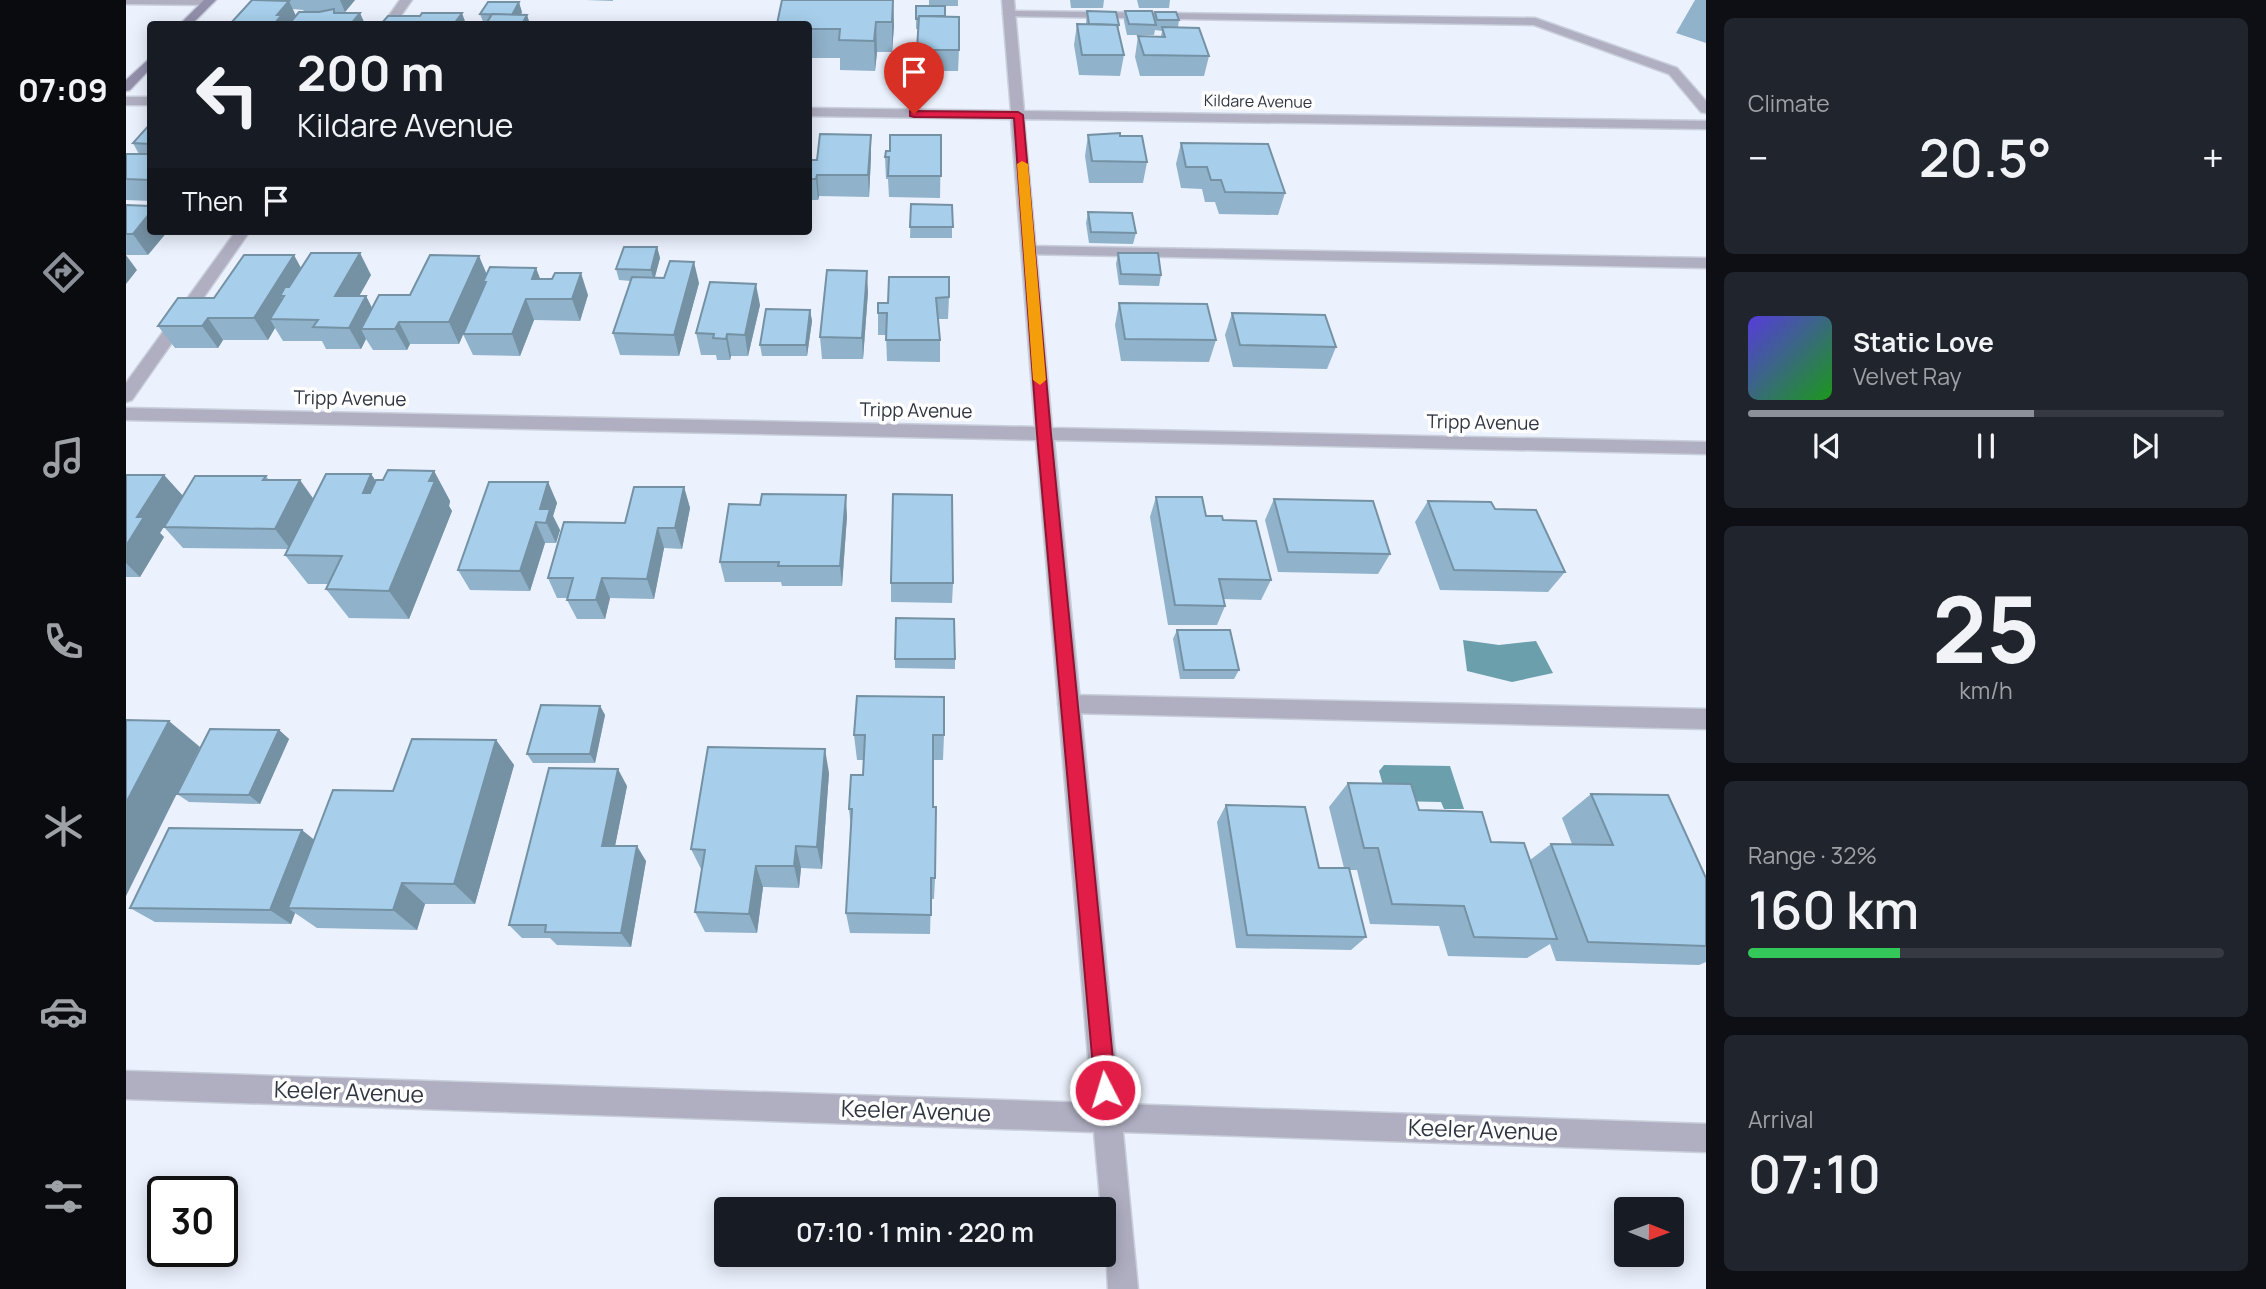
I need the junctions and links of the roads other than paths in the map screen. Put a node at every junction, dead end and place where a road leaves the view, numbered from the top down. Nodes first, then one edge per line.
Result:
1 (406, 0) edge
2 (126, 1) edge
3 (209, 1) edge
4 (1009, 7) edge
5 (189, 21) edge
6 (391, 21) edge
7 (147, 65) edge
8 (126, 87) edge
9 (126, 101) edge
10 (147, 102) edge
11 (1706, 109) edge
12 (812, 112) edge
13 (1018, 115) junction
14 (1706, 125) edge
15 (240, 235) edge
16 (1029, 251) junction
17 (1706, 263) edge
18 (126, 396) edge
19 (126, 414) edge
20 (1044, 434) junction
21 (1706, 448) edge
22 (1069, 704) junction
23 (1706, 719) edge
24 (126, 1085) edge
25 (1108, 1118) junction
26 (1706, 1138) edge
27 (1123, 1289) edge

1 - 6 street
2 - 3 street
3 - 5 main road
4 - 11 street
4 - 13 street
7 - 8 main road
9 - 10 street
12 - 13 street, Kildare Avenue
13 - 14 street, Kildare Avenue
13 - 16 street
15 - 18 street
16 - 17 street
16 - 20 street
19 - 20 street, Tripp Avenue
20 - 21 street, Tripp Avenue
20 - 22 street
22 - 23 street
22 - 25 street
24 - 25 street, Keeler Avenue
25 - 26 street, Keeler Avenue
25 - 27 street

